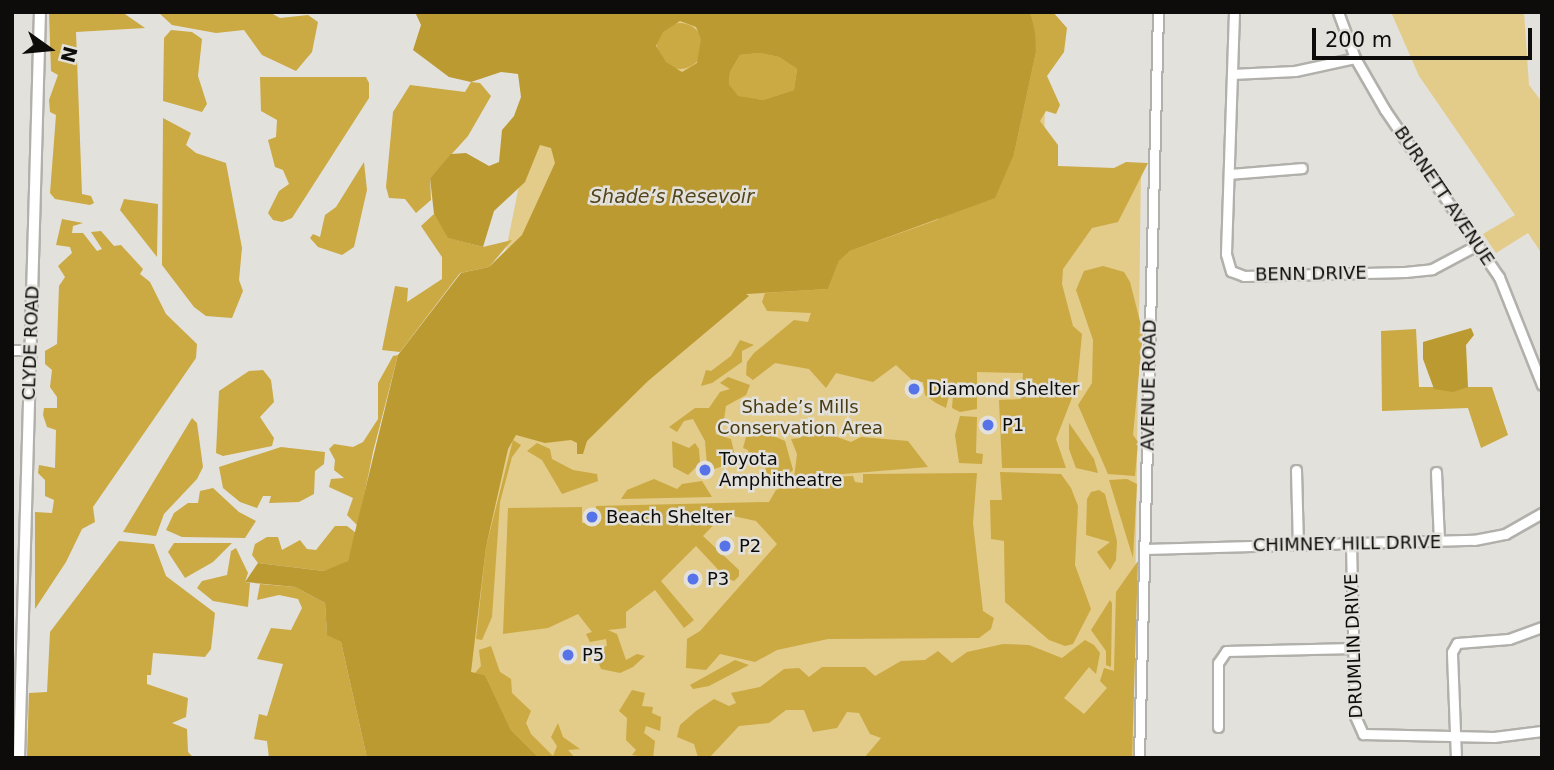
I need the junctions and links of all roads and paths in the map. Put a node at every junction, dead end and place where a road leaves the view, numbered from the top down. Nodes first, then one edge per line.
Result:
1 (40, 12) edge
2 (1158, 12) edge
3 (1234, 12) edge
4 (1338, 12) edge
5 (1355, 58) junction
6 (1232, 74) junction
7 (1302, 168) dead end
8 (1229, 174) junction
9 (1479, 244) junction
10 (30, 349) junction
11 (12, 351) edge
12 (1542, 385) edge
13 (1296, 470) dead end
14 (1436, 472) dead end
15 (1542, 513) edge
16 (1439, 541) junction
17 (1351, 544) junction
18 (1298, 545) junction
19 (1145, 548) junction
20 (1542, 627) edge
21 (1354, 648) junction
22 (1218, 727) dead end
23 (1542, 731) edge
24 (1457, 737) junction
25 (19, 758) edge
26 (1139, 758) edge
27 (1456, 758) edge

1 - 10 main road, CLYDE ROAD
2 - 19 street, AVENUE ROAD
3 - 6 street, BENN DRIVE
4 - 5 street, BURNETT AVENUE
5 - 6 street
5 - 9 street, BURNETT AVENUE
6 - 8 street, BENN DRIVE
7 - 8 street
8 - 9 street, BENN DRIVE
9 - 12 street, BURNETT AVENUE
10 - 11 street
10 - 25 main road, CLYDE ROAD
13 - 18 street
14 - 16 street
15 - 16 street, CHIMNEY HILL DRIVE
16 - 17 street, CHIMNEY HILL DRIVE
17 - 18 street, CHIMNEY HILL DRIVE
17 - 21 street, DRUMLIN DRIVE
18 - 19 street, CHIMNEY HILL DRIVE
19 - 26 street, AVENUE ROAD
20 - 24 street
21 - 22 street
21 - 24 street, DRUMLIN DRIVE
23 - 24 street, DRUMLIN DRIVE
24 - 27 street

